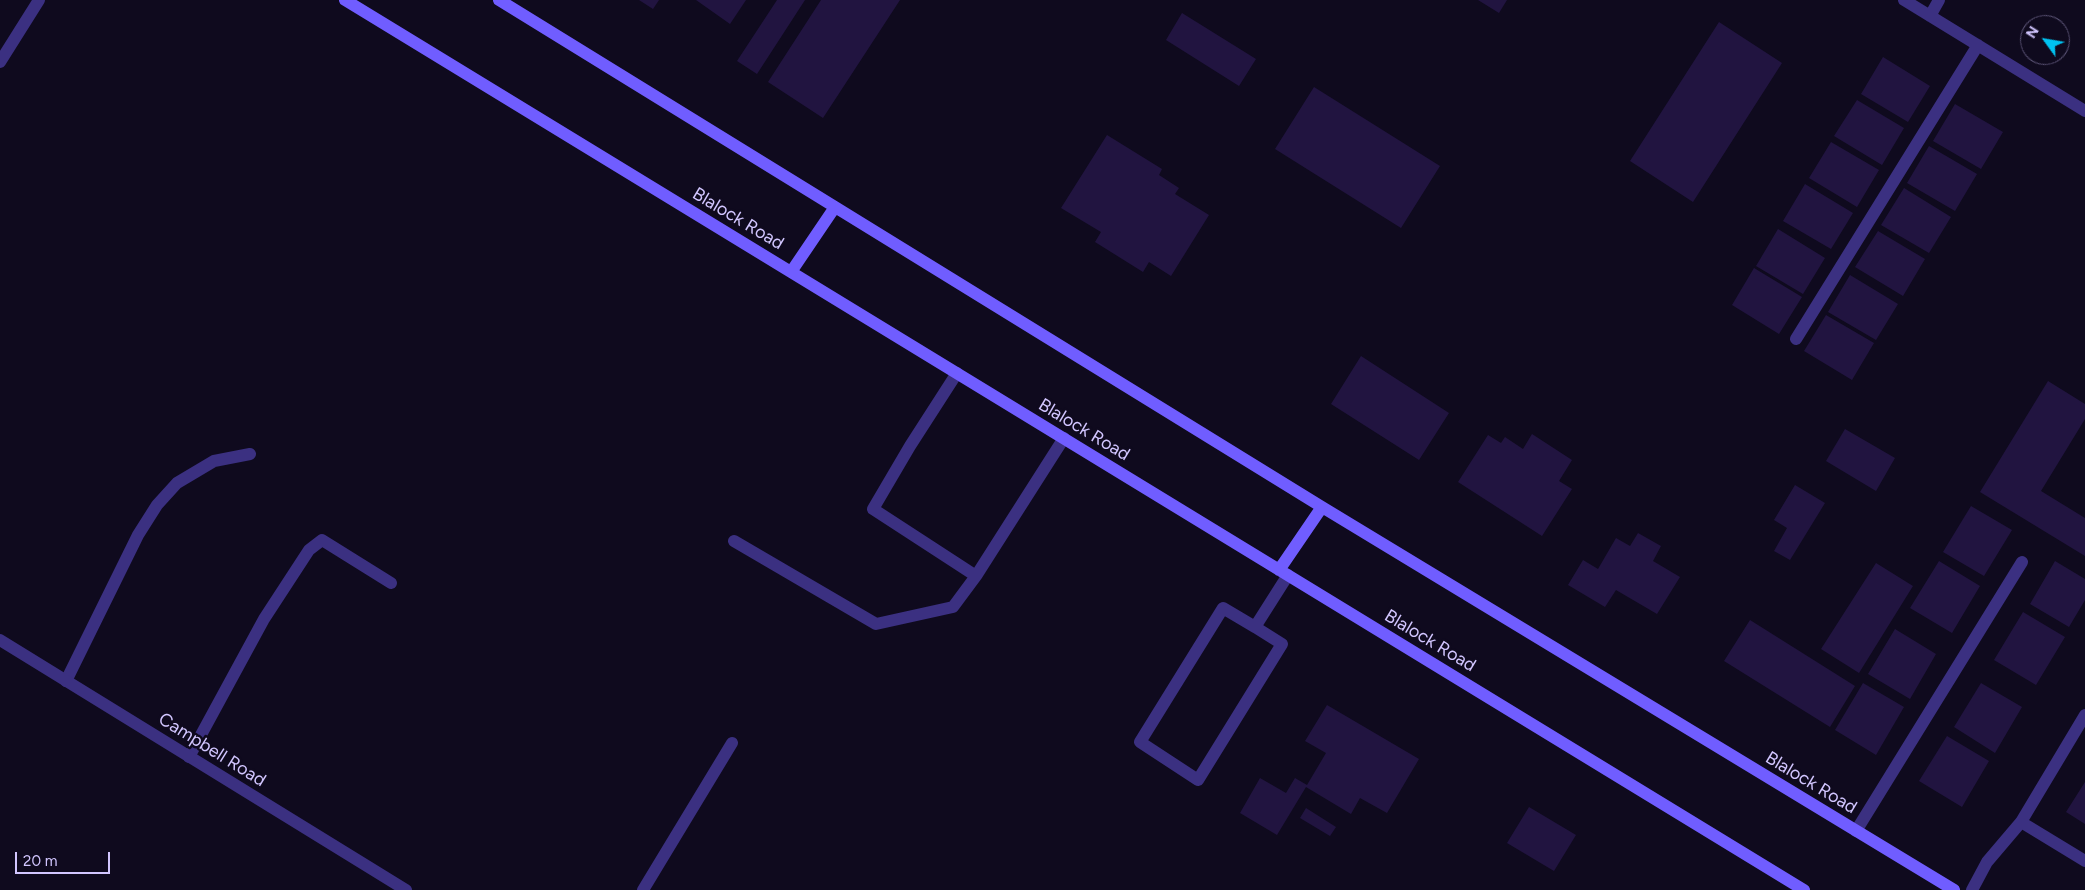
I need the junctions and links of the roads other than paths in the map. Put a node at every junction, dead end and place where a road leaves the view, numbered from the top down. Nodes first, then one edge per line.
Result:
1 (39, 0) edge
2 (345, 0) edge
3 (499, 0) edge
4 (1904, 0) edge
5 (1939, 0) edge
6 (1930, 16) junction
7 (1978, 45) junction
8 (0, 62) edge
9 (2085, 112) edge
10 (835, 207) junction
11 (791, 272) junction
12 (1796, 339) dead end
13 (957, 374) junction
14 (1064, 438) junction
15 (250, 454) dead end
16 (1322, 507) junction
17 (734, 541) dead end
18 (2022, 562) dead end
19 (1284, 573) junction
20 (976, 576) junction
21 (391, 583) dead end
22 (1255, 628) junction
23 (0, 640) edge
24 (66, 681) junction
25 (2085, 715) edge
26 (732, 743) dead end
27 (189, 756) junction
28 (2021, 822) junction
29 (1856, 830) junction
30 (2085, 861) edge
31 (406, 890) edge
32 (644, 890) edge
33 (1804, 890) edge
34 (1954, 890) edge
35 (1972, 890) edge

1 - 8 street
2 - 11 main road, Blalock Road
3 - 10 main road, Blalock Road
4 - 6 street
5 - 6 street
6 - 7 street
7 - 9 street
7 - 12 street
10 - 11 main road
10 - 16 main road, Blalock Road
11 - 13 main road, Blalock Road
13 - 14 main road, Blalock Road
13 - 20 street
14 - 19 main road, Blalock Road
14 - 20 street
15 - 24 street
16 - 19 main road
16 - 29 main road, Blalock Road
17 - 20 street
18 - 29 street
19 - 22 street
19 - 33 main road, Blalock Road
21 - 27 street
22 - 22 street
23 - 24 street, Campbell Road
24 - 27 street, Campbell Road
25 - 28 street
26 - 32 street
27 - 31 street, Campbell Road
28 - 30 street
28 - 35 street
29 - 34 main road, Blalock Road

